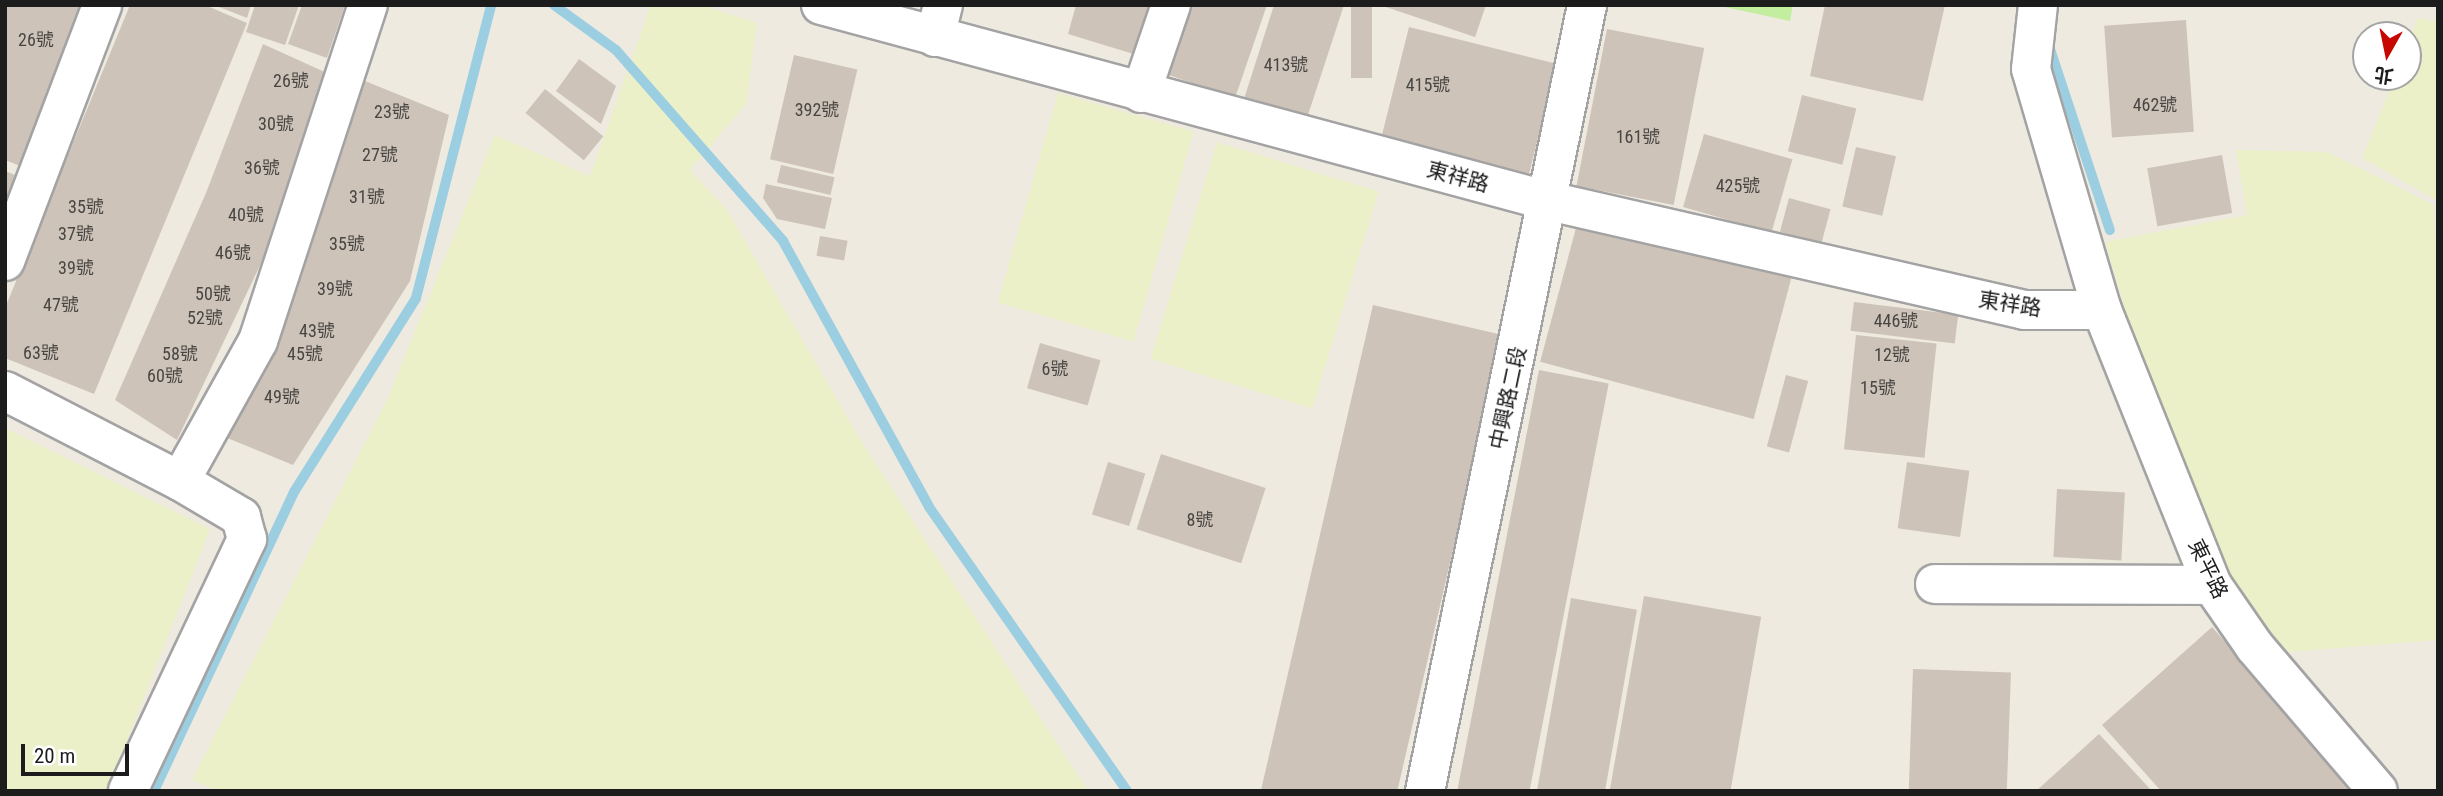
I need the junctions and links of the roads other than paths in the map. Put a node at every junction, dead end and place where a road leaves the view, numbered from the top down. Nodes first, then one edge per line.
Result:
1 (102, 5) edge
2 (368, 5) edge
3 (821, 5) edge
4 (1171, 5) edge
5 (1587, 5) edge
6 (2038, 5) edge
7 (940, 17) edge
8 (1141, 93) junction
9 (1549, 201) junction
10 (5, 261) edge
11 (2102, 310) junction
12 (5, 391) edge
13 (180, 481) junction
14 (1935, 584) dead end
15 (2212, 585) junction
16 (128, 791) edge
17 (1425, 791) edge
18 (2378, 791) edge

1 - 10 street
2 - 13 street
3 - 7 street, 東祥路
4 - 8 street
5 - 9 street, 中興路二段
6 - 11 street, 東平路
7 - 8 street, 東祥路
8 - 9 street, 東祥路
9 - 11 street, 東祥路
9 - 17 street, 中興路二段
11 - 15 street, 東平路
12 - 13 street
13 - 16 street
14 - 15 street
15 - 18 street, 東平路

